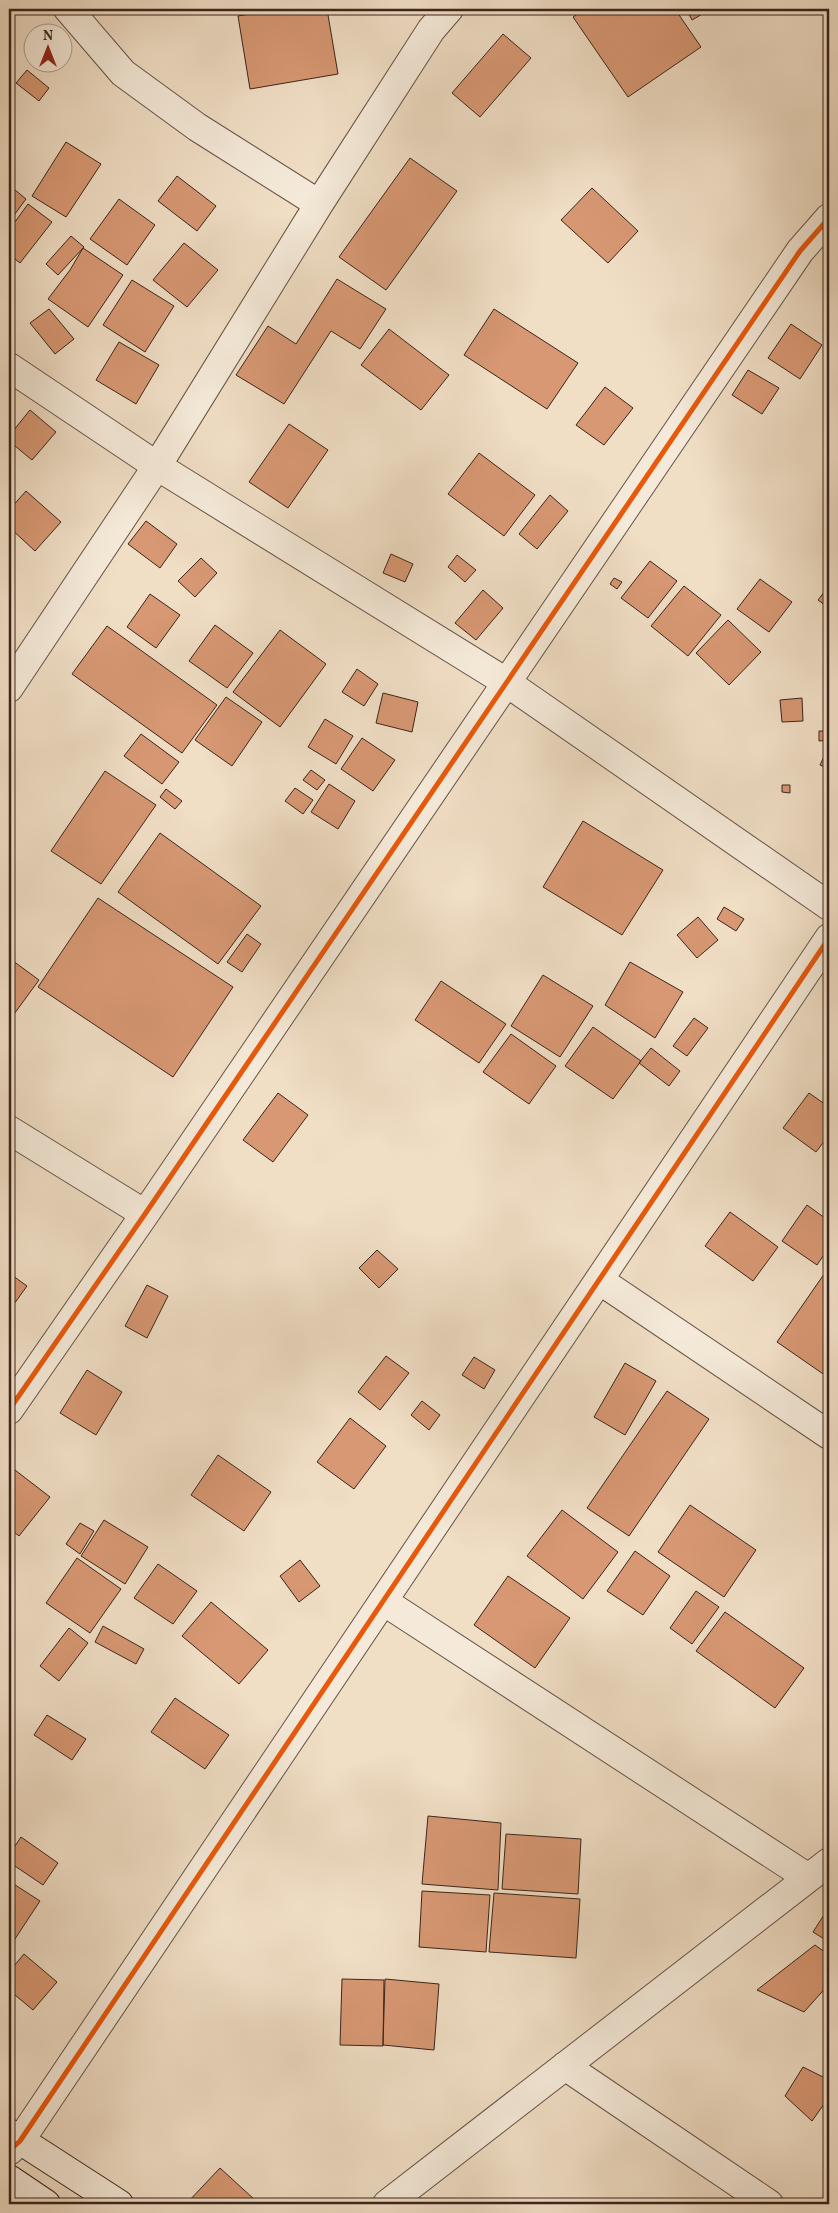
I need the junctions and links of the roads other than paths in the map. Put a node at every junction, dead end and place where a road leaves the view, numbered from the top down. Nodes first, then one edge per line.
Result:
1 (68, 9) edge
2 (449, 9) edge
3 (319, 204) junction
4 (829, 218) edge
5 (9, 367) edge
6 (157, 466) junction
7 (506, 682) junction
8 (9, 688) edge
9 (829, 906) edge
10 (829, 938) edge
11 (9, 1130) edge
12 (145, 1214) junction
13 (599, 1280) junction
14 (9, 1410) edge
15 (829, 1435) edge
16 (383, 1601) junction
17 (829, 1862) edge
18 (807, 1877) junction
19 (566, 2066) junction
20 (13, 2142) edge
21 (9, 2179) edge
22 (46, 2204) edge
23 (119, 2204) edge
24 (387, 2204) edge
25 (769, 2204) edge

1 - 3 street
2 - 3 street
3 - 6 street
4 - 7 street
5 - 6 street
6 - 7 street
6 - 8 street
7 - 9 street
7 - 12 street
10 - 13 street
11 - 12 street
12 - 14 street
13 - 15 street
13 - 16 street
16 - 18 street
16 - 20 street
17 - 18 street
18 - 19 street
19 - 24 street
19 - 25 street
20 - 23 street
21 - 22 street

